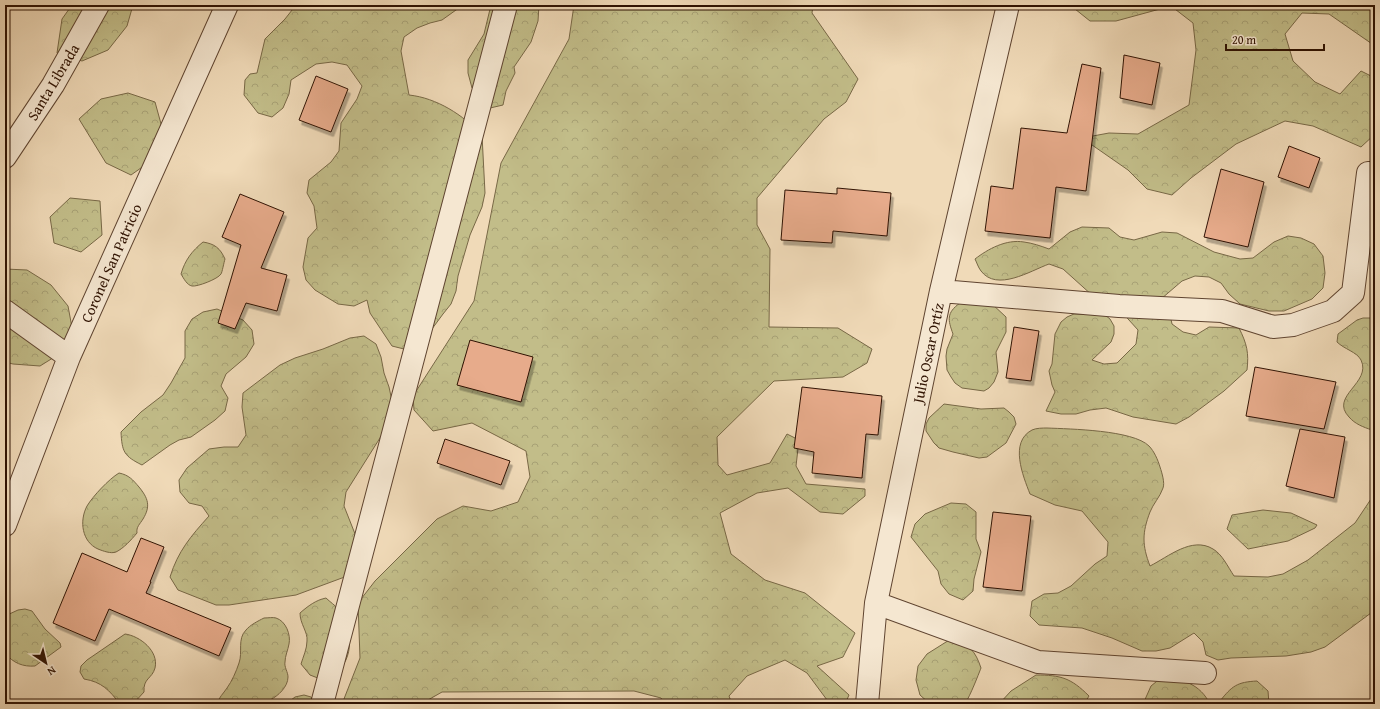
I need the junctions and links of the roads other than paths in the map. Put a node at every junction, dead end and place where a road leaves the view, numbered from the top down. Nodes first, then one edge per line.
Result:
1 (98, 5) edge
2 (227, 5) edge
3 (506, 5) edge
4 (1008, 5) edge
5 (5, 157) edge
6 (1368, 173) dead end
7 (941, 291) junction
8 (5, 311) edge
9 (69, 357) junction
10 (5, 525) edge
11 (876, 603) junction
12 (1205, 673) dead end
13 (322, 704) edge
14 (867, 704) edge

1 - 5 street, Santa Librada
2 - 9 street, Coronel San Patricio
3 - 13 street
4 - 7 street, Julio Oscar Ortíz
6 - 7 street
7 - 11 street, Julio Oscar Ortíz
8 - 9 street
9 - 10 street, Coronel San Patricio
11 - 12 street
11 - 14 street, Julio Oscar Ortíz

